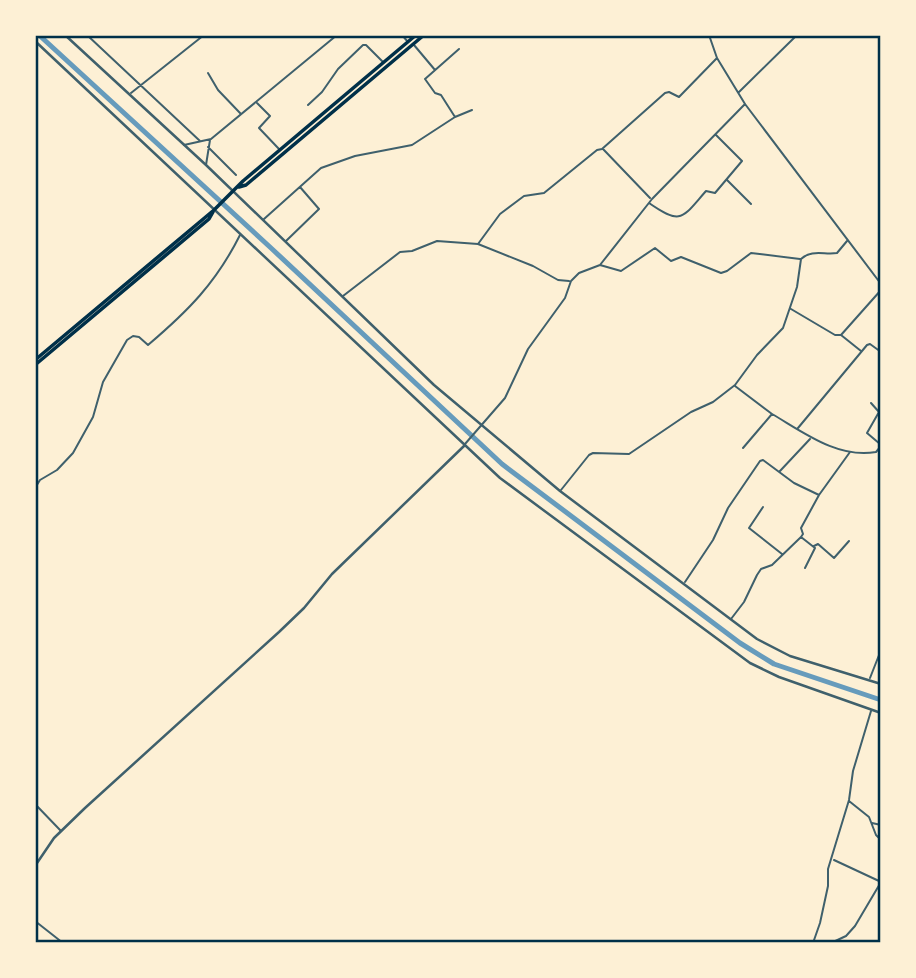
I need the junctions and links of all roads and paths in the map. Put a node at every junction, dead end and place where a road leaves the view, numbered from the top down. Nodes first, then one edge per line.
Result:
1 (65, 35) edge
2 (88, 35) edge
3 (204, 35) edge
4 (337, 35) edge
5 (402, 35) edge
6 (416, 35) edge
7 (424, 35) edge
8 (709, 35) edge
9 (797, 35) edge
10 (35, 41) edge
11 (408, 42) junction
12 (414, 44) junction
13 (459, 49) dead end
14 (717, 58) junction
15 (384, 63) junction
16 (435, 70) junction
17 (208, 73) dead end
18 (141, 85) junction
19 (739, 93) junction
20 (130, 95) junction
21 (256, 102) junction
22 (745, 104) junction
23 (307, 105) dead end
24 (472, 110) dead end
25 (241, 114) junction
26 (455, 117) junction
27 (716, 135) junction
28 (211, 139) junction
29 (201, 142) junction
30 (184, 145) junction
31 (208, 147) junction
32 (602, 149) junction
33 (280, 150) junction
34 (205, 165) junction
35 (236, 175) dead end
36 (727, 180) junction
37 (299, 186) junction
38 (235, 189) junction
39 (652, 199) junction
40 (649, 203) junction
41 (751, 204) dead end
42 (214, 210) junction
43 (263, 220) junction
44 (240, 234) junction
45 (286, 241) junction
46 (848, 241) junction
47 (478, 244) junction
48 (801, 259) junction
49 (600, 265) junction
50 (571, 281) junction
51 (881, 285) edge
52 (881, 290) edge
53 (119, 292) junction
54 (343, 296) junction
55 (790, 308) junction
56 (841, 335) junction
57 (862, 351) junction
58 (881, 352) edge
59 (35, 360) edge
60 (35, 365) edge
61 (734, 385) junction
62 (871, 403) dead end
63 (772, 414) junction
64 (482, 427) junction
65 (797, 429) junction
66 (810, 438) junction
67 (881, 445) edge
68 (464, 446) junction
69 (743, 448) dead end
70 (850, 452) junction
71 (876, 452) junction
72 (881, 455) edge
73 (779, 472) junction
74 (35, 488) edge
75 (561, 491) junction
76 (819, 495) junction
77 (763, 507) dead end
78 (801, 537) junction
79 (849, 541) dead end
80 (814, 546) junction
81 (783, 555) junction
82 (805, 568) dead end
83 (685, 582) junction
84 (731, 619) junction
85 (881, 650) edge
86 (869, 680) junction
87 (881, 684) edge
88 (872, 710) junction
89 (881, 713) edge
90 (849, 800) junction
91 (35, 804) edge
92 (871, 823) junction
93 (881, 825) edge
94 (61, 832) junction
95 (881, 840) edge
96 (833, 860) junction
97 (35, 866) edge
98 (881, 882) edge
99 (35, 920) edge
100 (63, 943) edge
101 (813, 943) edge
102 (831, 943) edge

1 - 20 street
2 - 18 street
3 - 18 street
4 - 21 street
5 - 11 street
6 - 11 main road
7 - 12 main road
8 - 14 street
9 - 19 street
10 - 42 street
11 - 15 main road
12 - 16 street
12 - 38 main road
13 - 16 street
14 - 19 street
14 - 32 street
15 - 23 street
15 - 33 main road
16 - 26 street
17 - 25 street
18 - 20 street
18 - 29 street
19 - 22 street
20 - 30 street
21 - 25 street
21 - 33 street
22 - 27 street
22 - 46 street
24 - 26 street
25 - 28 street
26 - 37 street
27 - 36 street
27 - 39 street
28 - 29 street
28 - 31 street
29 - 30 street
30 - 34 street
31 - 34 street
31 - 35 street
32 - 39 street
32 - 47 street
33 - 38 main road
34 - 38 street
36 - 40 street
36 - 41 street
37 - 43 street
37 - 45 street
38 - 42 main road
38 - 43 street
39 - 40 street
40 - 49 street
42 - 44 street
42 - 53 main road
43 - 45 street
44 - 68 street
44 - 74 street
45 - 54 street
46 - 48 street
46 - 51 street
47 - 50 street
47 - 54 street
48 - 49 street
48 - 55 street
49 - 50 street
50 - 64 street
52 - 56 street
53 - 59 main road
53 - 60 main road
54 - 64 street
55 - 56 street
55 - 61 street
56 - 57 street
57 - 58 street
57 - 65 street
61 - 63 street
61 - 75 street
62 - 67 street
63 - 65 street
63 - 69 street
64 - 68 street
64 - 75 street
65 - 66 street
66 - 70 street
66 - 73 street
67 - 71 street
68 - 88 street
68 - 94 street
70 - 71 street
70 - 76 street
71 - 72 street
73 - 76 street
73 - 83 street
75 - 83 street
76 - 78 street
77 - 81 street
78 - 80 street
78 - 81 street
79 - 80 street
80 - 82 street
81 - 84 street
83 - 84 street
84 - 86 street
85 - 86 street
86 - 87 street
88 - 89 street
88 - 90 street
90 - 92 street
90 - 96 street
91 - 94 street
92 - 93 street
92 - 95 street
94 - 97 street
96 - 98 street
96 - 101 street
98 - 102 street
99 - 100 street

